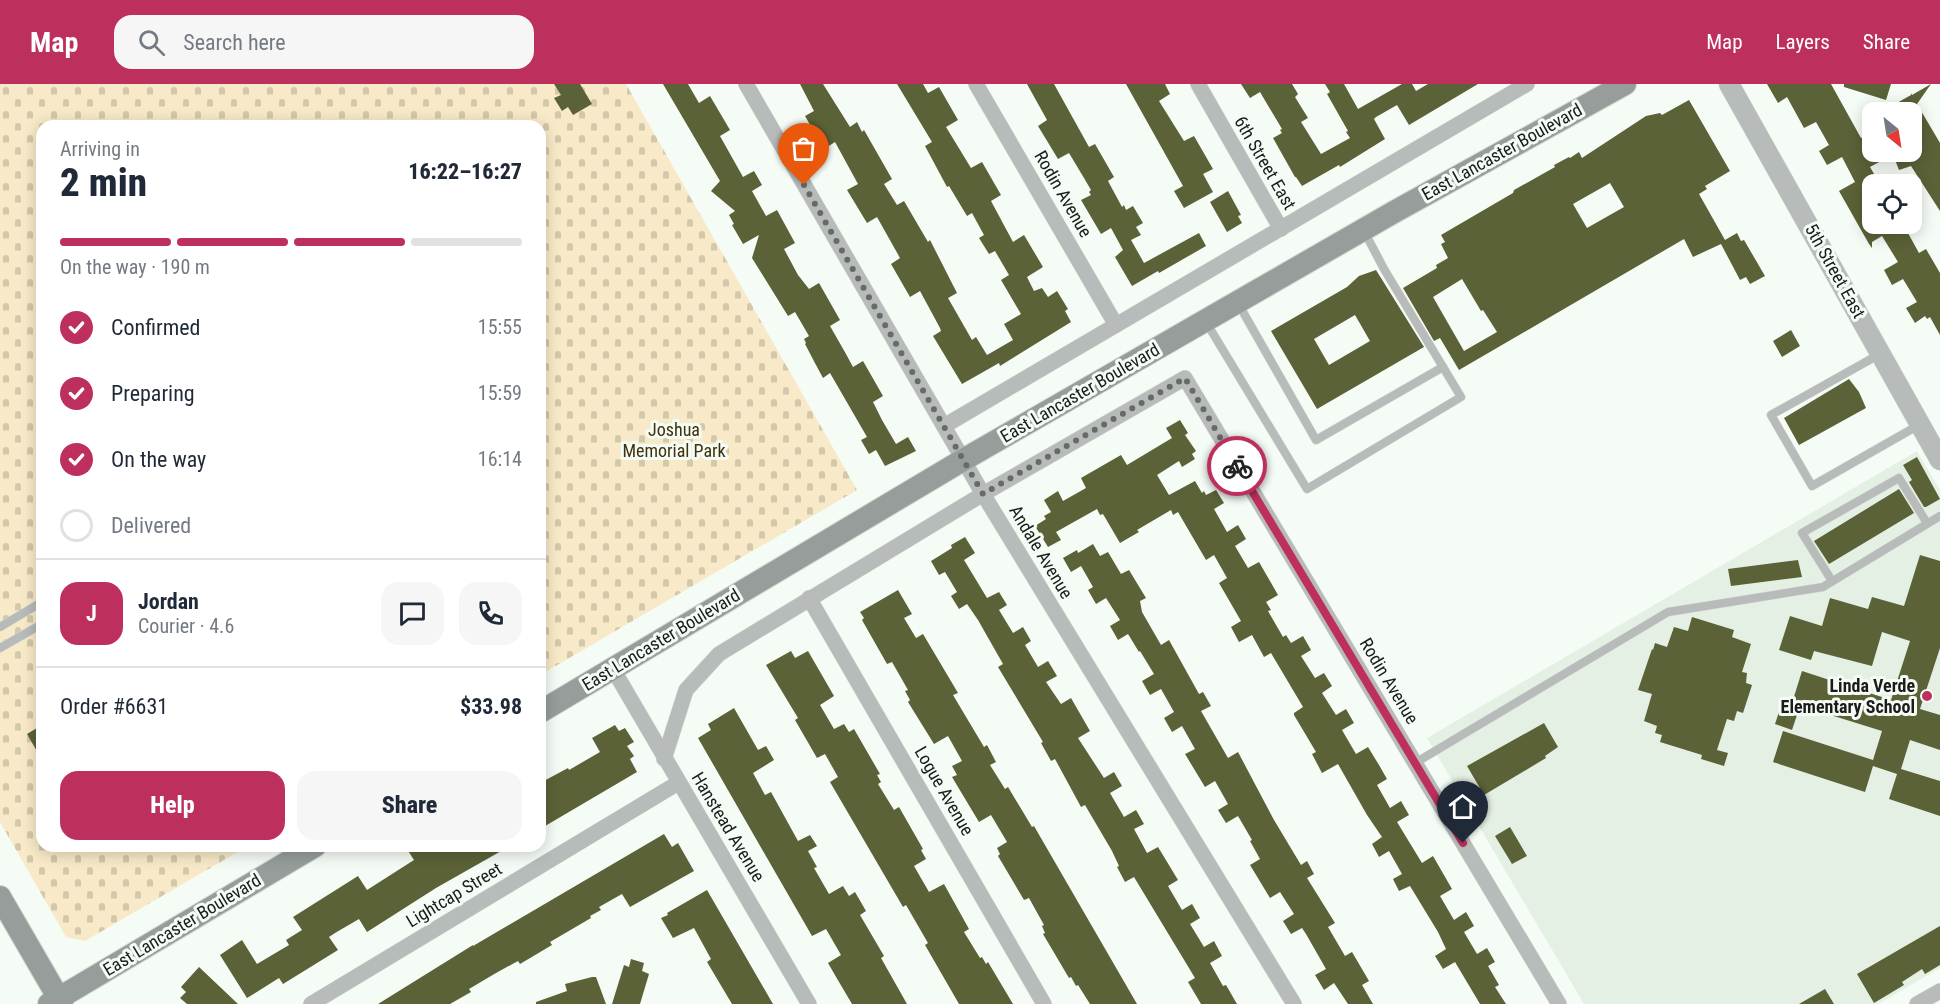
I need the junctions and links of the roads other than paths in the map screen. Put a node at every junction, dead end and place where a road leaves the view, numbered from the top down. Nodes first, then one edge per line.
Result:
1 (746, 84) edge
2 (976, 84) edge
3 (1198, 84) edge
4 (1527, 84) edge
5 (1625, 84) edge
6 (1729, 84) edge
7 (1281, 229) junction
8 (1363, 230) junction
9 (1237, 303) junction
10 (1205, 321) junction
11 (1116, 325) junction
12 (1881, 353) junction
13 (1443, 367) junction
14 (1920, 425) junction
15 (944, 426) junction
16 (963, 460) junction
17 (1940, 460) edge
18 (983, 494) junction
19 (1940, 516) edge
20 (1927, 523) junction
21 (1832, 581) junction
22 (809, 598) junction
23 (36, 606) edge
24 (0, 627) edge
25 (36, 627) edge
26 (0, 648) edge
27 (613, 669) junction
28 (546, 708) edge
29 (664, 759) junction
30 (1415, 763) junction
31 (678, 783) junction
32 (305, 852) edge
33 (0, 897) edge
34 (1940, 991) edge
35 (56, 1002) edge
36 (311, 1004) edge
37 (809, 1004) edge
38 (1044, 1004) edge
39 (1294, 1004) edge
40 (1559, 1004) edge
41 (1917, 1004) edge

1 - 15 street, Andale Avenue
2 - 11 street, Rodin Avenue
3 - 7 street, 6th Street East
4 - 7 street
5 - 8 main road, East Lancaster Boulevard
6 - 12 street, 5th Street East
7 - 11 street
8 - 9 main road, East Lancaster Boulevard
8 - 13 lane
9 - 10 main road, East Lancaster Boulevard
9 - 13 lane
10 - 13 lane
10 - 16 main road, East Lancaster Boulevard
11 - 15 street
12 - 14 street, 5th Street East
12 - 14 lane
14 - 17 street, 5th Street East
15 - 16 street, Andale Avenue
16 - 18 street, Andale Avenue
16 - 27 main road, East Lancaster Boulevard
18 - 22 street
18 - 30 street, Rodin Avenue
18 - 39 street, Andale Avenue
19 - 20 lane
20 - 21 lane
20 - 21 lane
21 - 30 lane
22 - 29 street
22 - 38 street, Logue Avenue
23 - 24 lane
25 - 26 lane
27 - 28 main road, East Lancaster Boulevard
27 - 29 street, Hanstead Avenue
29 - 31 street, Hanstead Avenue
30 - 40 street, Rodin Avenue
31 - 36 street, Lightcap Street
31 - 37 street, Hanstead Avenue
32 - 35 main road, East Lancaster Boulevard
33 - 35 main road
34 - 41 street

